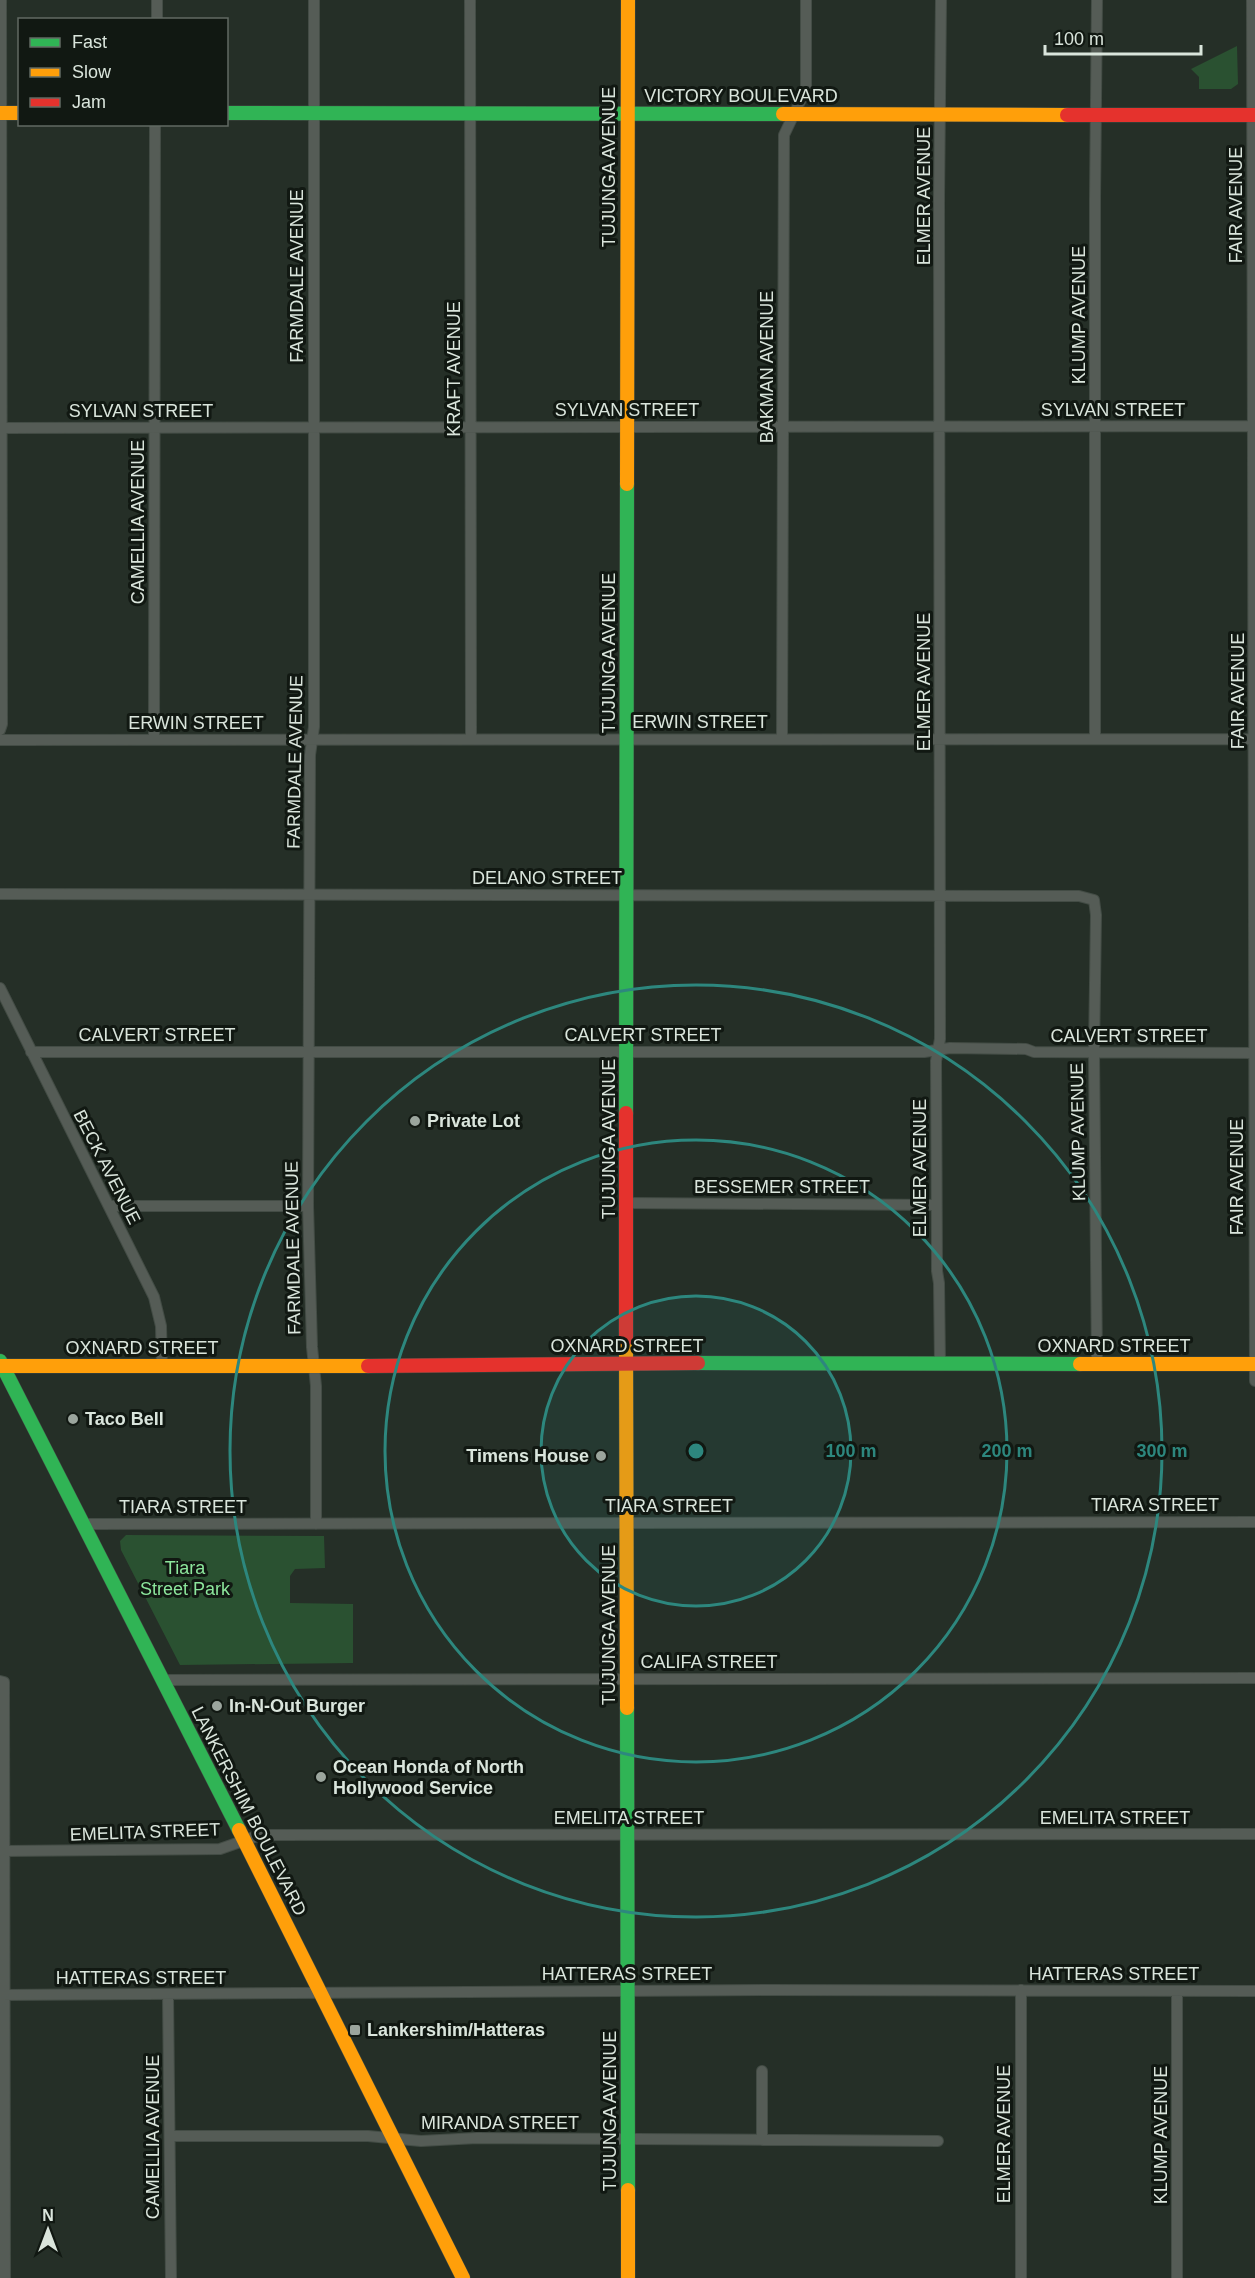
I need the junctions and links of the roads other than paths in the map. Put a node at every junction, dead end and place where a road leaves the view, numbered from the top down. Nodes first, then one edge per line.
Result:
1 (1, 0) edge
2 (157, 0) edge
3 (314, 0) edge
4 (470, 0) edge
5 (627, 0) edge
6 (806, 0) edge
7 (941, 0) edge
8 (1097, 0) edge
9 (1252, 0) edge
10 (157, 18) edge
11 (1, 113) edge
12 (18, 113) edge
13 (228, 113) edge
14 (313, 113) junction
15 (470, 113) junction
16 (627, 113) junction
17 (941, 113) junction
18 (795, 114) junction
19 (1095, 114) junction
20 (1254, 115) edge
21 (155, 126) edge
22 (1, 268) edge
23 (1254, 278) edge
24 (470, 426) junction
25 (783, 426) junction
26 (1254, 426) edge
27 (313, 427) junction
28 (627, 427) junction
29 (940, 427) junction
30 (1095, 427) junction
31 (1, 428) edge
32 (155, 428) junction
33 (1255, 582) edge
34 (0, 730) edge
35 (471, 738) junction
36 (1095, 738) junction
37 (627, 739) junction
38 (782, 739) junction
39 (941, 739) junction
40 (0, 740) edge
41 (154, 740) junction
42 (312, 740) junction
43 (1255, 740) edge
44 (0, 894) edge
45 (309, 895) junction
46 (627, 895) junction
47 (940, 896) junction
48 (1094, 900) joint
49 (0, 988) edge
50 (937, 1050) junction
51 (308, 1051) junction
52 (627, 1051) junction
53 (31, 1052) junction
54 (1094, 1052) junction
55 (1254, 1053) edge
56 (627, 1203) junction
57 (936, 1204) junction
58 (109, 1206) junction
59 (308, 1206) junction
60 (626, 1363) junction
61 (1, 1364) edge
62 (940, 1364) junction
63 (1097, 1364) junction
64 (1255, 1364) edge
65 (162, 1366) junction
66 (313, 1366) junction
67 (1255, 1381) edge
68 (627, 1522) junction
69 (1255, 1522) edge
70 (84, 1524) junction
71 (316, 1524) junction
72 (1255, 1678) edge
73 (628, 1679) junction
74 (163, 1680) junction
75 (2, 1681) edge
76 (1255, 1834) edge
77 (627, 1835) junction
78 (243, 1841) junction
79 (5, 1851) junction
80 (1021, 1990) junction
81 (627, 1991) junction
82 (1255, 1991) edge
83 (1178, 1992) junction
84 (322, 1993) junction
85 (2, 1995) edge
86 (168, 1995) junction
87 (762, 2071) dead end
88 (170, 2136) junction
89 (392, 2138) junction
90 (628, 2139) junction
91 (762, 2140) junction
92 (938, 2140) dead end
93 (5, 2278) edge
94 (171, 2278) edge
95 (463, 2278) edge
96 (628, 2278) edge
97 (1021, 2278) edge
98 (1177, 2278) edge

1 - 11 street
2 - 10 street
3 - 14 street, FARMDALE AVENUE
4 - 15 street, KRAFT AVENUE
5 - 16 main road, TUJUNGA AVENUE
6 - 18 street, BAKMAN AVENUE
7 - 17 street, ELMER AVENUE
8 - 19 street, KLUMP AVENUE
9 - 20 street, FAIR AVENUE
11 - 12 main road
11 - 22 street
13 - 14 main road, VICTORY BOULEVARD
14 - 15 main road, VICTORY BOULEVARD
14 - 27 street, FARMDALE AVENUE
15 - 16 main road, VICTORY BOULEVARD
15 - 24 street, KRAFT AVENUE
16 - 18 main road, VICTORY BOULEVARD
16 - 28 main road, TUJUNGA AVENUE
17 - 18 main road, VICTORY BOULEVARD
17 - 19 main road, VICTORY BOULEVARD
17 - 29 street, ELMER AVENUE
18 - 25 street, BAKMAN AVENUE
19 - 20 main road, VICTORY BOULEVARD
19 - 30 street, KLUMP AVENUE
20 - 23 street, FAIR AVENUE
21 - 32 street, CAMELLIA AVENUE
22 - 31 street
23 - 26 street, FAIR AVENUE
24 - 27 street, SYLVAN STREET
24 - 28 street, SYLVAN STREET
24 - 35 street, KRAFT AVENUE
25 - 28 street, SYLVAN STREET
25 - 29 street, SYLVAN STREET
25 - 38 street, BAKMAN AVENUE
26 - 30 street, SYLVAN STREET
26 - 33 street, FAIR AVENUE
27 - 32 street, SYLVAN STREET
27 - 42 street, FARMDALE AVENUE
28 - 37 main road, TUJUNGA AVENUE
29 - 30 street, SYLVAN STREET
29 - 39 street, ELMER AVENUE
30 - 36 street, KLUMP AVENUE
31 - 32 street, SYLVAN STREET
31 - 34 street
32 - 41 street, CAMELLIA AVENUE
33 - 43 street, FAIR AVENUE
35 - 37 street, ERWIN STREET
35 - 42 street, ERWIN STREET
36 - 39 street, ERWIN STREET
36 - 43 street, ERWIN STREET
37 - 38 street, ERWIN STREET
37 - 46 main road, TUJUNGA AVENUE
38 - 39 street, ERWIN STREET
39 - 47 street, ELMER AVENUE
40 - 41 street, ERWIN STREET
41 - 42 street, ERWIN STREET
42 - 45 street, FARMDALE AVENUE
43 - 55 street, FAIR AVENUE
44 - 45 street, DELANO STREET
45 - 46 street, DELANO STREET
45 - 51 street, FARMDALE AVENUE
46 - 47 street, DELANO STREET
46 - 52 main road, TUJUNGA AVENUE
47 - 48 street, DELANO STREET
47 - 50 street, ELMER AVENUE
48 - 54 street, KLUMP AVENUE
49 - 53 street, BECK AVENUE
50 - 52 street, CALVERT STREET
50 - 54 street, CALVERT STREET
50 - 57 street, ELMER AVENUE
51 - 52 street, CALVERT STREET
51 - 53 street, CALVERT STREET
51 - 59 street, FARMDALE AVENUE
52 - 56 main road, TUJUNGA AVENUE
53 - 58 street, BECK AVENUE
54 - 55 street, CALVERT STREET
54 - 63 street, KLUMP AVENUE
55 - 64 street, FAIR AVENUE
56 - 57 street, BESSEMER STREET
56 - 60 main road, TUJUNGA AVENUE
57 - 62 street, ELMER AVENUE
58 - 59 street
58 - 65 street, BECK AVENUE
59 - 66 street, FARMDALE AVENUE
60 - 62 main road, OXNARD STREET
60 - 66 main road, OXNARD STREET
60 - 68 main road, TUJUNGA AVENUE
61 - 65 main road, OXNARD STREET
61 - 70 main road, LANKERSHIM BOULEVARD
62 - 63 main road, OXNARD STREET
63 - 64 main road, OXNARD STREET
64 - 67 street, FAIR AVENUE
65 - 66 main road, OXNARD STREET
66 - 71 street, FARMDALE AVENUE
68 - 69 street, TIARA STREET
68 - 71 street, TIARA STREET
68 - 73 main road, TUJUNGA AVENUE
70 - 71 street, TIARA STREET
70 - 74 main road, LANKERSHIM BOULEVARD
72 - 73 street, CALIFA STREET
73 - 74 street, CALIFA STREET
73 - 77 main road, TUJUNGA AVENUE
74 - 78 main road, LANKERSHIM BOULEVARD
75 - 79 street
76 - 77 street, EMELITA STREET
77 - 78 street, EMELITA STREET
77 - 81 main road, TUJUNGA AVENUE
78 - 79 street, EMELITA STREET
78 - 84 main road, LANKERSHIM BOULEVARD
79 - 85 street
80 - 81 street, HATTERAS STREET
80 - 83 street, HATTERAS STREET
80 - 97 street, ELMER AVENUE
81 - 84 street, HATTERAS STREET
81 - 90 main road, TUJUNGA AVENUE
82 - 83 street, HATTERAS STREET
83 - 98 street, KLUMP AVENUE
84 - 86 street, HATTERAS STREET
84 - 89 main road, LANKERSHIM BOULEVARD
85 - 86 street, HATTERAS STREET
85 - 93 street
86 - 88 street, CAMELLIA AVENUE
87 - 91 street
88 - 89 street, MIRANDA STREET
88 - 94 street, CAMELLIA AVENUE
89 - 90 street, MIRANDA STREET
89 - 95 main road, LANKERSHIM BOULEVARD
90 - 91 street, MIRANDA STREET
90 - 96 main road, TUJUNGA AVENUE
91 - 92 street, MIRANDA STREET

